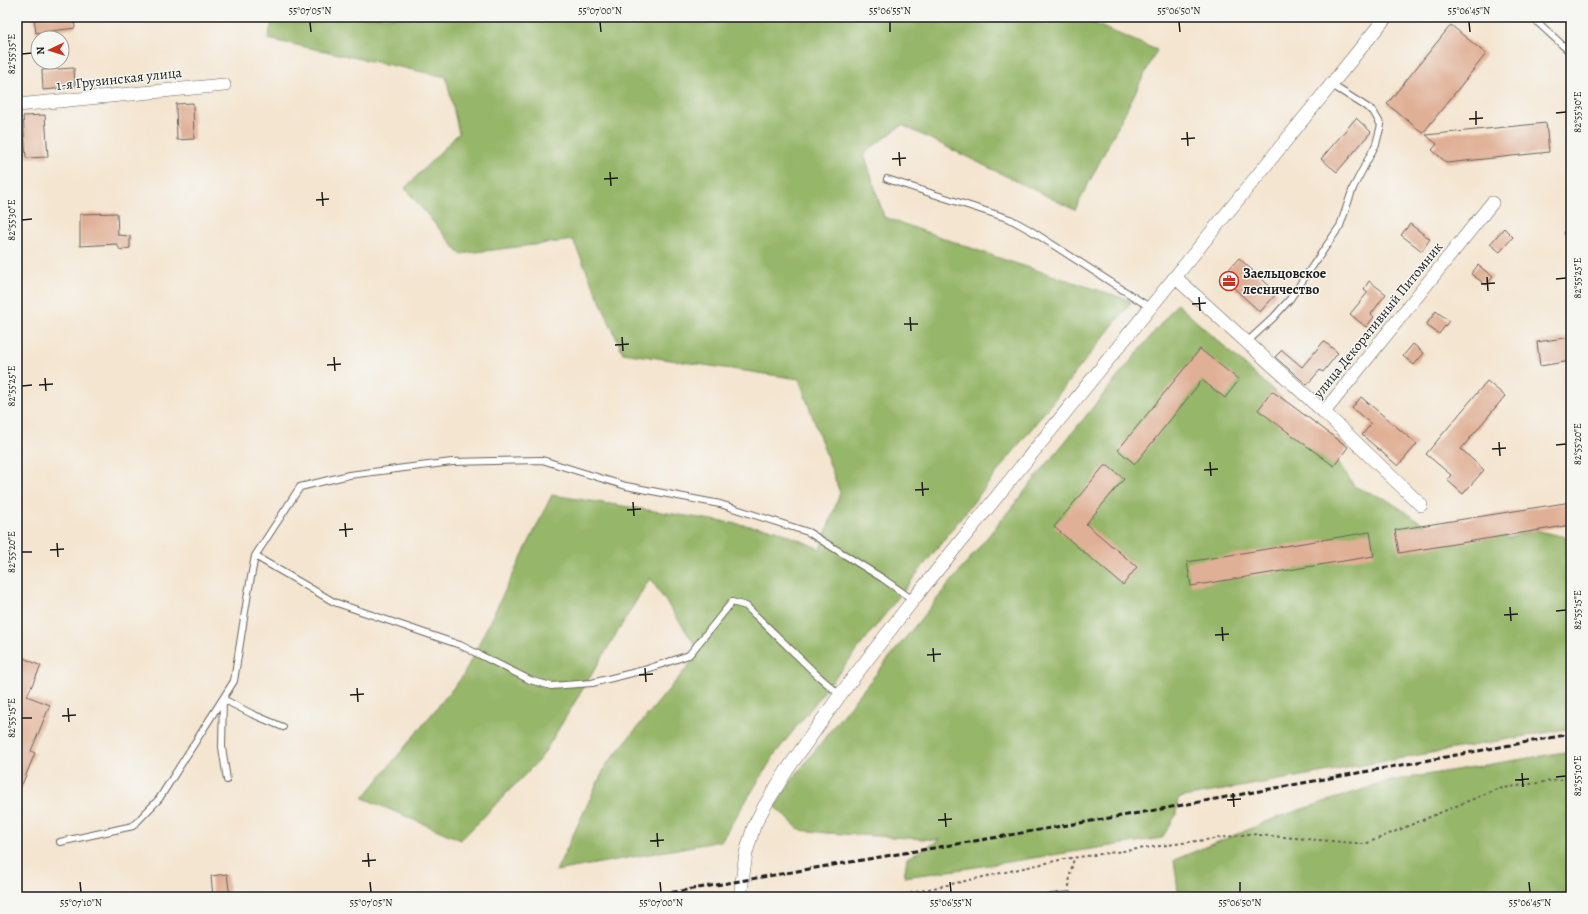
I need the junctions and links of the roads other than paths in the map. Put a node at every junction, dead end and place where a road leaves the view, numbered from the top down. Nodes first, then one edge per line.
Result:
1 (1386, 17) edge
2 (1532, 17) edge
3 (1571, 53) edge
4 (224, 85) dead end
5 (1332, 85) junction
6 (17, 105) edge
7 (887, 179) dead end
8 (1492, 203) dead end
9 (1176, 278) junction
10 (1151, 308) junction
11 (1247, 342) junction
12 (1324, 412) junction
13 (1421, 505) dead end
14 (255, 556) junction
15 (913, 600) junction
16 (840, 695) junction
17 (223, 700) junction
18 (283, 727) dead end
19 (227, 780) dead end
20 (60, 842) dead end
21 (1071, 896) edge
22 (740, 897) edge
23 (1051, 897) edge

1 - 5 street
2 - 3 lane
4 - 6 street, 1-я Грузинская улица
5 - 9 street
5 - 11 lane
7 - 10 lane
8 - 12 street, улица Декоративный Питомник
9 - 10 street
9 - 11 street, улица Декоративный Питомник
10 - 15 street
11 - 12 street, улица Декоративный Питомник
12 - 13 street
14 - 15 lane
14 - 16 lane
14 - 17 lane
15 - 16 street
16 - 22 street
17 - 18 lane
17 - 19 lane
17 - 20 lane
21 - 23 lane

